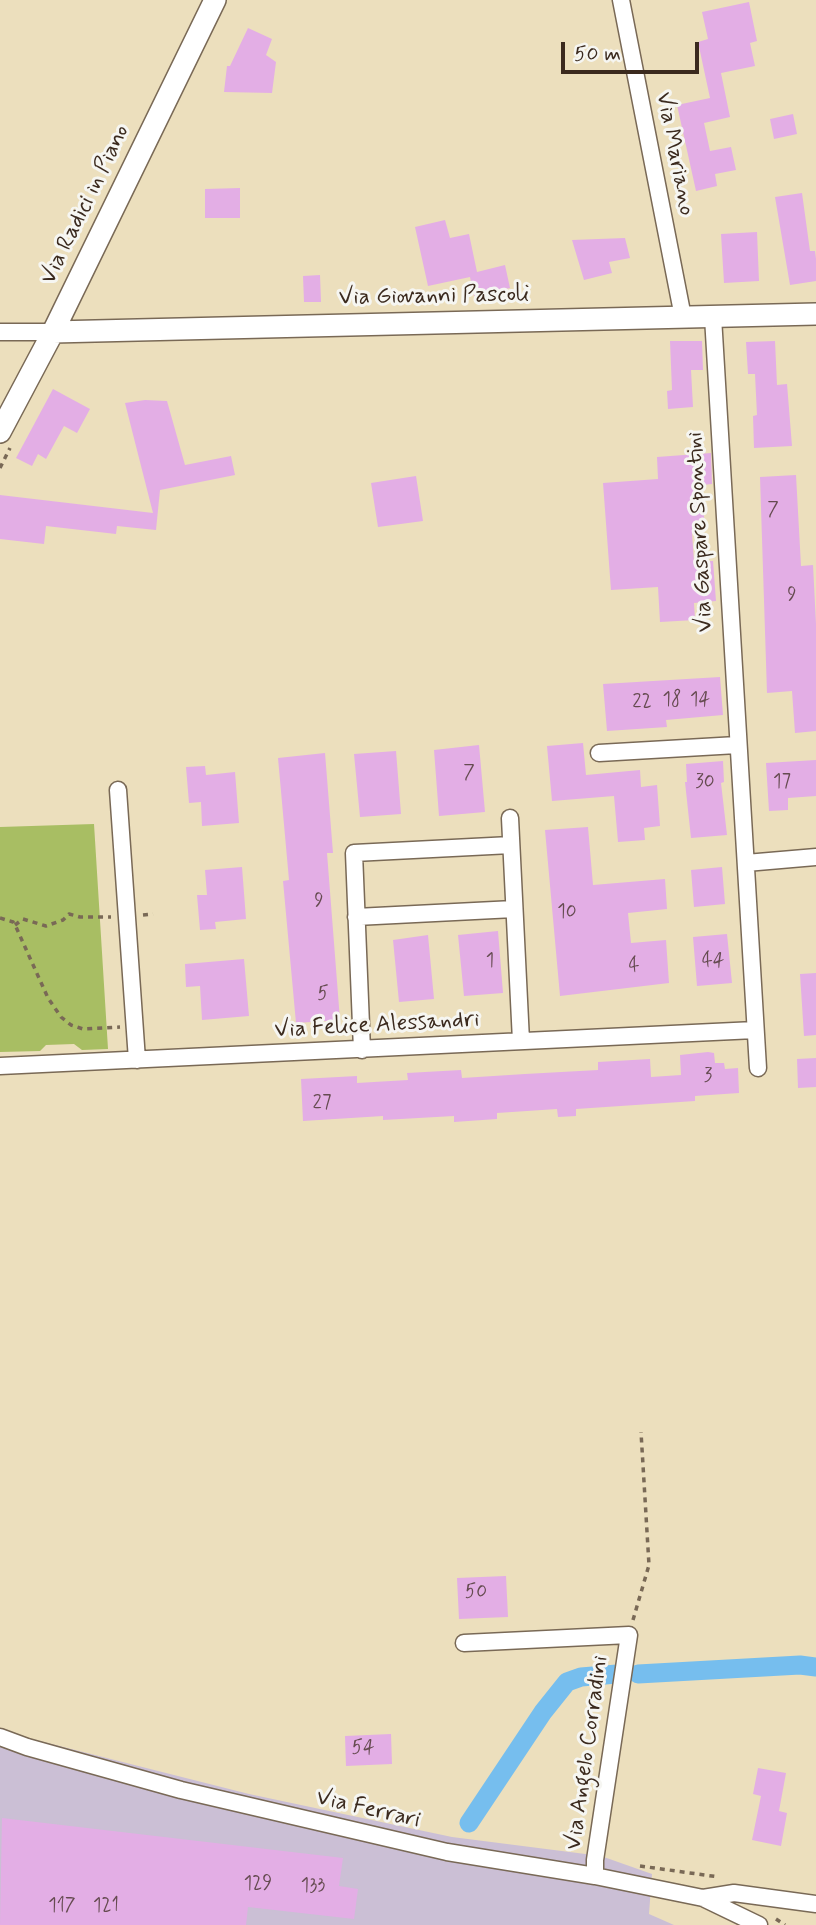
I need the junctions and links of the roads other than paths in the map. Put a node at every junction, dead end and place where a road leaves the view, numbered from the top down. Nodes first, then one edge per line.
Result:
1 (215, 0) edge
2 (621, 0) edge
3 (816, 314) edge
4 (682, 317) junction
5 (713, 317) junction
6 (0, 332) edge
7 (53, 332) junction
8 (5, 439) edge
9 (737, 745) junction
10 (599, 753) dead end
11 (118, 790) dead end
12 (510, 818) dead end
13 (511, 845) junction
14 (816, 857) edge
15 (746, 863) junction
16 (514, 909) junction
17 (356, 917) junction
18 (755, 1030) junction
19 (521, 1041) junction
20 (362, 1050) junction
21 (136, 1060) junction
22 (0, 1066) edge
23 (758, 1068) dead end
24 (464, 1643) dead end
25 (0, 1737) edge
26 (0, 1743) edge
27 (26, 1747) junction
28 (595, 1876) junction
29 (703, 1898) junction
30 (816, 1903) edge
31 (759, 1925) edge

1 - 7 street, Via Radici in Piano
2 - 4 street, Via Mariano
3 - 5 street, Via Giovanni Pascoli
4 - 5 street, Via Giovanni Pascoli
4 - 7 street, Via Giovanni Pascoli
5 - 9 street, Via Gaspare Spontini
6 - 7 street
7 - 8 street, Via Radici in Piano
9 - 10 street
9 - 15 street, Via Gaspare Spontini
11 - 21 street
12 - 13 street
13 - 16 street
13 - 17 street
14 - 15 street
15 - 18 street, Via Gaspare Spontini
16 - 17 street
16 - 19 street
17 - 20 street
18 - 19 street, Via Felice Alessandri
18 - 23 street, Via Gaspare Spontini
19 - 20 street, Via Felice Alessandri
20 - 21 street, Via Felice Alessandri
21 - 22 street, Via Felice Alessandri
24 - 28 street, Via Angelo Corradini
25 - 27 street, Via Ferrari
26 - 27 street, Via Ferrari
27 - 28 street, Via Ferrari
28 - 29 street, Via Ferrari
29 - 30 street, Via Ferrari
29 - 31 street, Via Ferrari

